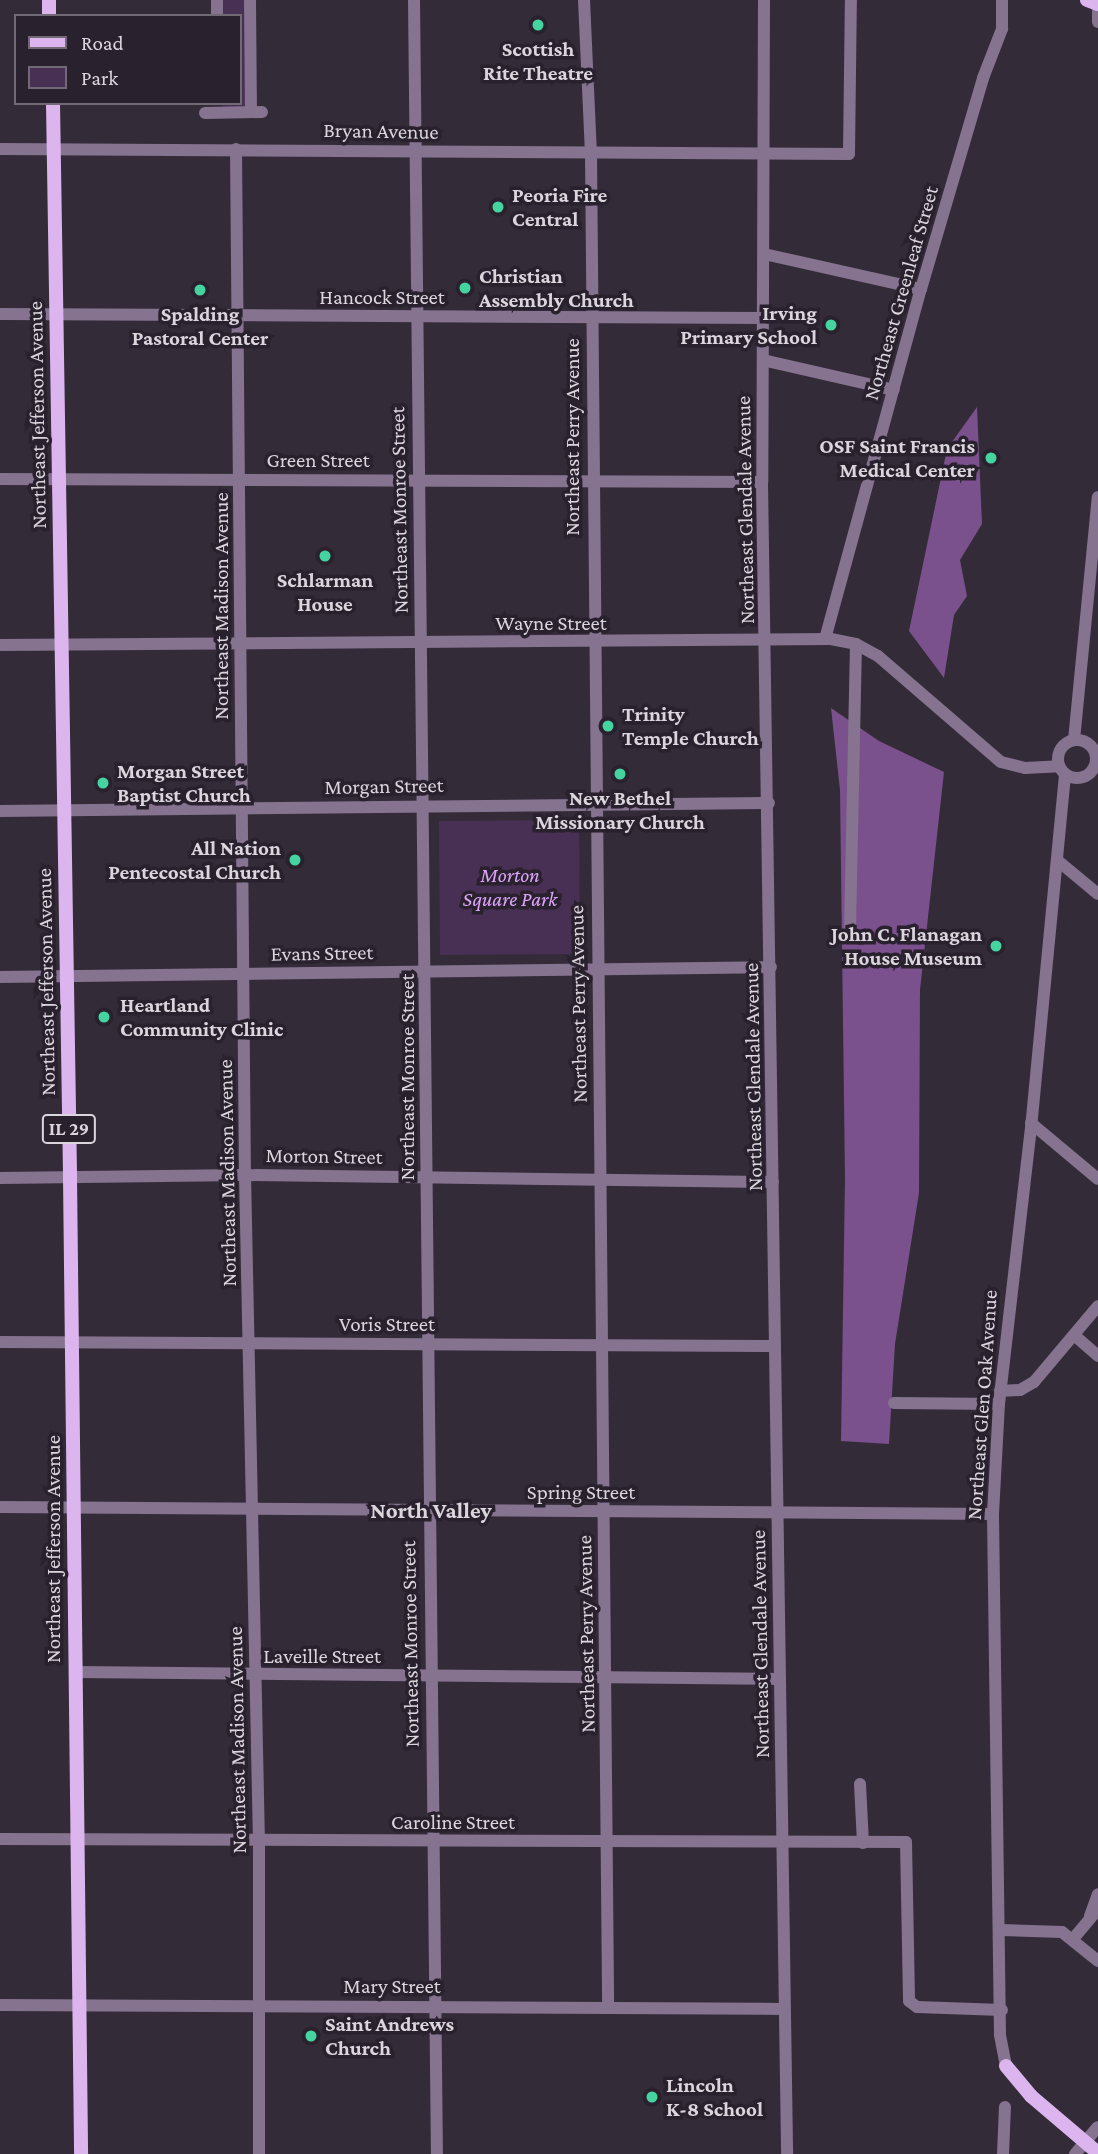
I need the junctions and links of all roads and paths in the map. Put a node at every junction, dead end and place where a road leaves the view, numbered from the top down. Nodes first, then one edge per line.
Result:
1 (250, 0) edge
2 (414, 0) edge
3 (584, 0) edge
4 (764, 0) edge
5 (851, 0) edge
6 (1002, 0) edge
7 (1087, 0) edge
8 (1098, 2) edge
9 (1098, 21) edge
10 (53, 105) edge
11 (214, 110) edge
12 (54, 147) junction
13 (0, 149) edge
14 (236, 149) junction
15 (414, 150) junction
16 (590, 154) junction
17 (762, 154) junction
18 (764, 254) junction
19 (921, 289) junction
20 (0, 314) edge
21 (57, 314) junction
22 (236, 316) junction
23 (416, 317) junction
24 (591, 317) junction
25 (763, 318) junction
26 (763, 360) junction
27 (894, 390) junction
28 (58, 478) junction
29 (0, 479) edge
30 (239, 479) junction
31 (418, 480) junction
32 (592, 481) junction
33 (762, 482) junction
34 (1098, 497) edge
35 (825, 639) junction
36 (766, 640) junction
37 (420, 642) junction
38 (593, 642) junction
39 (60, 644) junction
40 (240, 644) junction
41 (0, 645) edge
42 (856, 645) junction
43 (1074, 740) junction
44 (1097, 760) edge
45 (1062, 770) junction
46 (1082, 778) junction
47 (596, 803) junction
48 (769, 803) junction
49 (423, 805) junction
50 (242, 808) junction
51 (0, 811) edge
52 (64, 811) junction
53 (1060, 833) junction
54 (1057, 860) junction
55 (1098, 894) edge
56 (850, 930) dead end
57 (771, 967) junction
58 (597, 969) junction
59 (426, 970) junction
60 (244, 974) junction
61 (67, 975) junction
62 (0, 977) edge
63 (1031, 1123) junction
64 (1077, 1161) junction
65 (1026, 1169) junction
66 (245, 1175) junction
67 (427, 1176) junction
68 (70, 1177) junction
69 (0, 1178) edge
70 (1098, 1179) edge
71 (600, 1180) junction
72 (773, 1182) junction
73 (1098, 1306) edge
74 (1074, 1335) junction
75 (0, 1342) edge
76 (72, 1343) junction
77 (427, 1343) junction
78 (248, 1344) junction
79 (601, 1346) junction
80 (775, 1346) junction
81 (1098, 1356) edge
82 (1000, 1397) junction
83 (894, 1403) dead end
84 (0, 1507) edge
85 (74, 1508) junction
86 (252, 1509) junction
87 (428, 1511) junction
88 (604, 1511) junction
89 (778, 1512) junction
90 (993, 1514) junction
91 (75, 1672) junction
92 (254, 1675) junction
93 (429, 1675) junction
94 (605, 1677) junction
95 (780, 1679) junction
96 (860, 1784) dead end
97 (79, 1837) junction
98 (0, 1839) edge
99 (259, 1842) junction
100 (432, 1842) junction
101 (609, 1842) junction
102 (781, 1843) junction
103 (863, 1843) junction
104 (1098, 1894) edge
105 (1098, 1909) edge
106 (1089, 1920) junction
107 (1000, 1930) junction
108 (1073, 1940) junction
109 (1098, 1961) edge
110 (80, 2004) junction
111 (0, 2005) edge
112 (258, 2005) junction
113 (435, 2006) junction
114 (608, 2007) junction
115 (783, 2008) junction
116 (1002, 2010) junction
117 (1006, 2066) joint
118 (1005, 2107) dead end
119 (1098, 2127) edge
120 (1085, 2142) junction
121 (1098, 2153) edge
122 (81, 2154) edge
123 (259, 2154) edge
124 (436, 2154) edge
125 (787, 2154) edge
126 (1003, 2154) edge
127 (1075, 2154) edge

1 - 11 street
2 - 15 street, Northeast Monroe Street
3 - 16 street, Northeast Perry Avenue
4 - 17 street, Northeast Glendale Avenue
5 - 17 street, Bryan Avenue
6 - 19 street, Northeast Greenleaf Street
7 - 8 main road
8 - 9 street
10 - 12 main road, Northeast Jefferson Avenue / IL 29
12 - 13 street, Bryan Avenue
12 - 14 street, Bryan Avenue
12 - 21 main road, Northeast Jefferson Avenue / IL 29
14 - 15 street, Bryan Avenue
14 - 22 street, Northeast Madison Avenue
15 - 16 street, Bryan Avenue
15 - 23 street, Northeast Monroe Street
16 - 17 street, Bryan Avenue
16 - 24 street, Northeast Perry Avenue
17 - 18 street, Northeast Glendale Avenue
18 - 19 street
18 - 25 street, Northeast Glendale Avenue
19 - 27 street, Northeast Greenleaf Street
20 - 21 street, Hancock Street
21 - 22 street, Hancock Street
21 - 28 main road, Northeast Jefferson Avenue / IL 29
22 - 23 street, Hancock Street
22 - 30 street, Northeast Madison Avenue
23 - 24 street, Hancock Street
23 - 31 street, Northeast Monroe Street
24 - 25 street, Hancock Street
24 - 32 street, Northeast Perry Avenue
25 - 26 street, Northeast Glendale Avenue
26 - 27 street
26 - 33 street, Northeast Glendale Avenue
27 - 35 street, Northeast Greenleaf Street
28 - 29 street, Green Street
28 - 30 street, Green Street
28 - 39 main road, Northeast Jefferson Avenue / IL 29
30 - 31 street, Green Street
30 - 40 street, Northeast Madison Avenue
31 - 32 street, Green Street
31 - 37 street, Northeast Monroe Street
32 - 33 street, Green Street
32 - 38 street, Northeast Perry Avenue
33 - 36 street, Northeast Glendale Avenue
34 - 43 street
35 - 36 street, Wayne Street
35 - 42 street, Wayne Street
36 - 38 street, Wayne Street
36 - 48 street, Northeast Glendale Avenue
37 - 38 street, Wayne Street
37 - 40 street, Wayne Street
37 - 49 street, Northeast Monroe Street
38 - 47 street, Northeast Perry Avenue
39 - 40 street, Wayne Street
39 - 41 street, Wayne Street
39 - 52 main road, Northeast Jefferson Avenue / IL 29
40 - 50 street, Northeast Madison Avenue
42 - 45 street, Wayne Street
42 - 56 street
43 - 44 street
43 - 45 street
44 - 46 street
45 - 46 street
45 - 53 street, Northeast Glen Oak Avenue
46 - 53 street, Northeast Glen Oak Avenue
47 - 48 street, Morgan Street
47 - 49 street, Morgan Street
47 - 58 street, Northeast Perry Avenue
48 - 57 street, Northeast Glendale Avenue
49 - 50 street, Morgan Street
49 - 59 street, Northeast Monroe Street
50 - 52 street, Morgan Street
50 - 60 street, Northeast Madison Avenue
51 - 52 street, Morgan Street
52 - 61 main road, Northeast Jefferson Avenue / IL 29
53 - 54 street, Northeast Glen Oak Avenue
54 - 55 street
54 - 63 street, Northeast Glen Oak Avenue
57 - 58 street, Evans Street
57 - 72 street, Northeast Glendale Avenue
58 - 59 street, Evans Street
58 - 71 street, Northeast Perry Avenue
59 - 60 street, Evans Street
59 - 67 street, Northeast Monroe Street
60 - 61 street, Evans Street
60 - 66 street, Northeast Madison Avenue
61 - 62 street, Evans Street
61 - 68 main road, Northeast Jefferson Avenue / IL 29
63 - 64 street
63 - 65 street, Northeast Glen Oak Avenue
64 - 65 street
64 - 70 street
65 - 82 street, Northeast Glen Oak Avenue
66 - 67 street, Morton Street
66 - 68 street, Morton Street
66 - 78 street, Northeast Madison Avenue
67 - 71 street, Morton Street
67 - 77 street, Northeast Monroe Street
68 - 69 street, Morton Street
68 - 76 main road, Northeast Jefferson Avenue / IL 29
71 - 72 street, Morton Street
71 - 79 street, Northeast Perry Avenue
72 - 80 street, Northeast Glendale Avenue
73 - 74 street
74 - 81 street
74 - 82 street
75 - 76 street, Voris Street
76 - 78 street, Voris Street
76 - 85 main road, Northeast Jefferson Avenue / IL 29
77 - 78 street, Voris Street
77 - 79 street, Voris Street
77 - 87 street, Northeast Monroe Street
78 - 86 street, Northeast Madison Avenue
79 - 80 street, Voris Street
79 - 88 street, Northeast Perry Avenue
80 - 89 street, Northeast Glendale Avenue
82 - 83 street
82 - 90 street, Northeast Glen Oak Avenue
84 - 85 street, Spring Street
85 - 86 street, Spring Street
85 - 91 main road, Northeast Jefferson Avenue / IL 29
86 - 87 street, Spring Street
86 - 92 street, Northeast Madison Avenue
87 - 88 street, Spring Street
87 - 93 street, Northeast Monroe Street
88 - 89 street, Spring Street
88 - 94 street, Northeast Perry Avenue
89 - 90 street, Spring Street
89 - 95 street, Northeast Glendale Avenue
90 - 107 street, Northeast Glen Oak Avenue
91 - 92 street, Laveille Street
91 - 97 main road, Northeast Jefferson Avenue / IL 29
92 - 93 street, Laveille Street
92 - 99 street, Northeast Madison Avenue
93 - 94 street, Laveille Street
93 - 100 street, Northeast Monroe Street
94 - 95 street, Laveille Street
94 - 101 street, Northeast Perry Avenue
95 - 102 street, Northeast Glendale Avenue
96 - 103 street
97 - 98 street, Caroline Street
97 - 99 street, Caroline Street
97 - 110 main road, Northeast Jefferson Avenue / IL 29
99 - 100 street, Caroline Street
99 - 112 street, Northeast Madison Avenue
100 - 101 street, Caroline Street
100 - 113 street, Northeast Monroe Street
101 - 102 street, Caroline Street
101 - 114 street, Northeast Perry Avenue
102 - 103 street, Caroline Street
102 - 115 street, Northeast Glendale Avenue
103 - 116 street, Caroline Street
104 - 106 street
105 - 106 street
106 - 108 street
107 - 108 street
107 - 116 street, Northeast Glen Oak Avenue
108 - 109 street
110 - 111 street, Mary Street
110 - 112 street, Mary Street
110 - 122 main road, Northeast Jefferson Avenue / IL 29
112 - 113 street, Mary Street
112 - 123 street, Northeast Madison Avenue
113 - 114 street, Mary Street
113 - 124 street, Northeast Monroe Street
114 - 115 street, Mary Street
115 - 125 street, Northeast Glendale Avenue
116 - 117 street, Northeast Glen Oak Avenue
117 - 120 main road
118 - 126 street
119 - 120 street
120 - 121 main road
120 - 127 street

